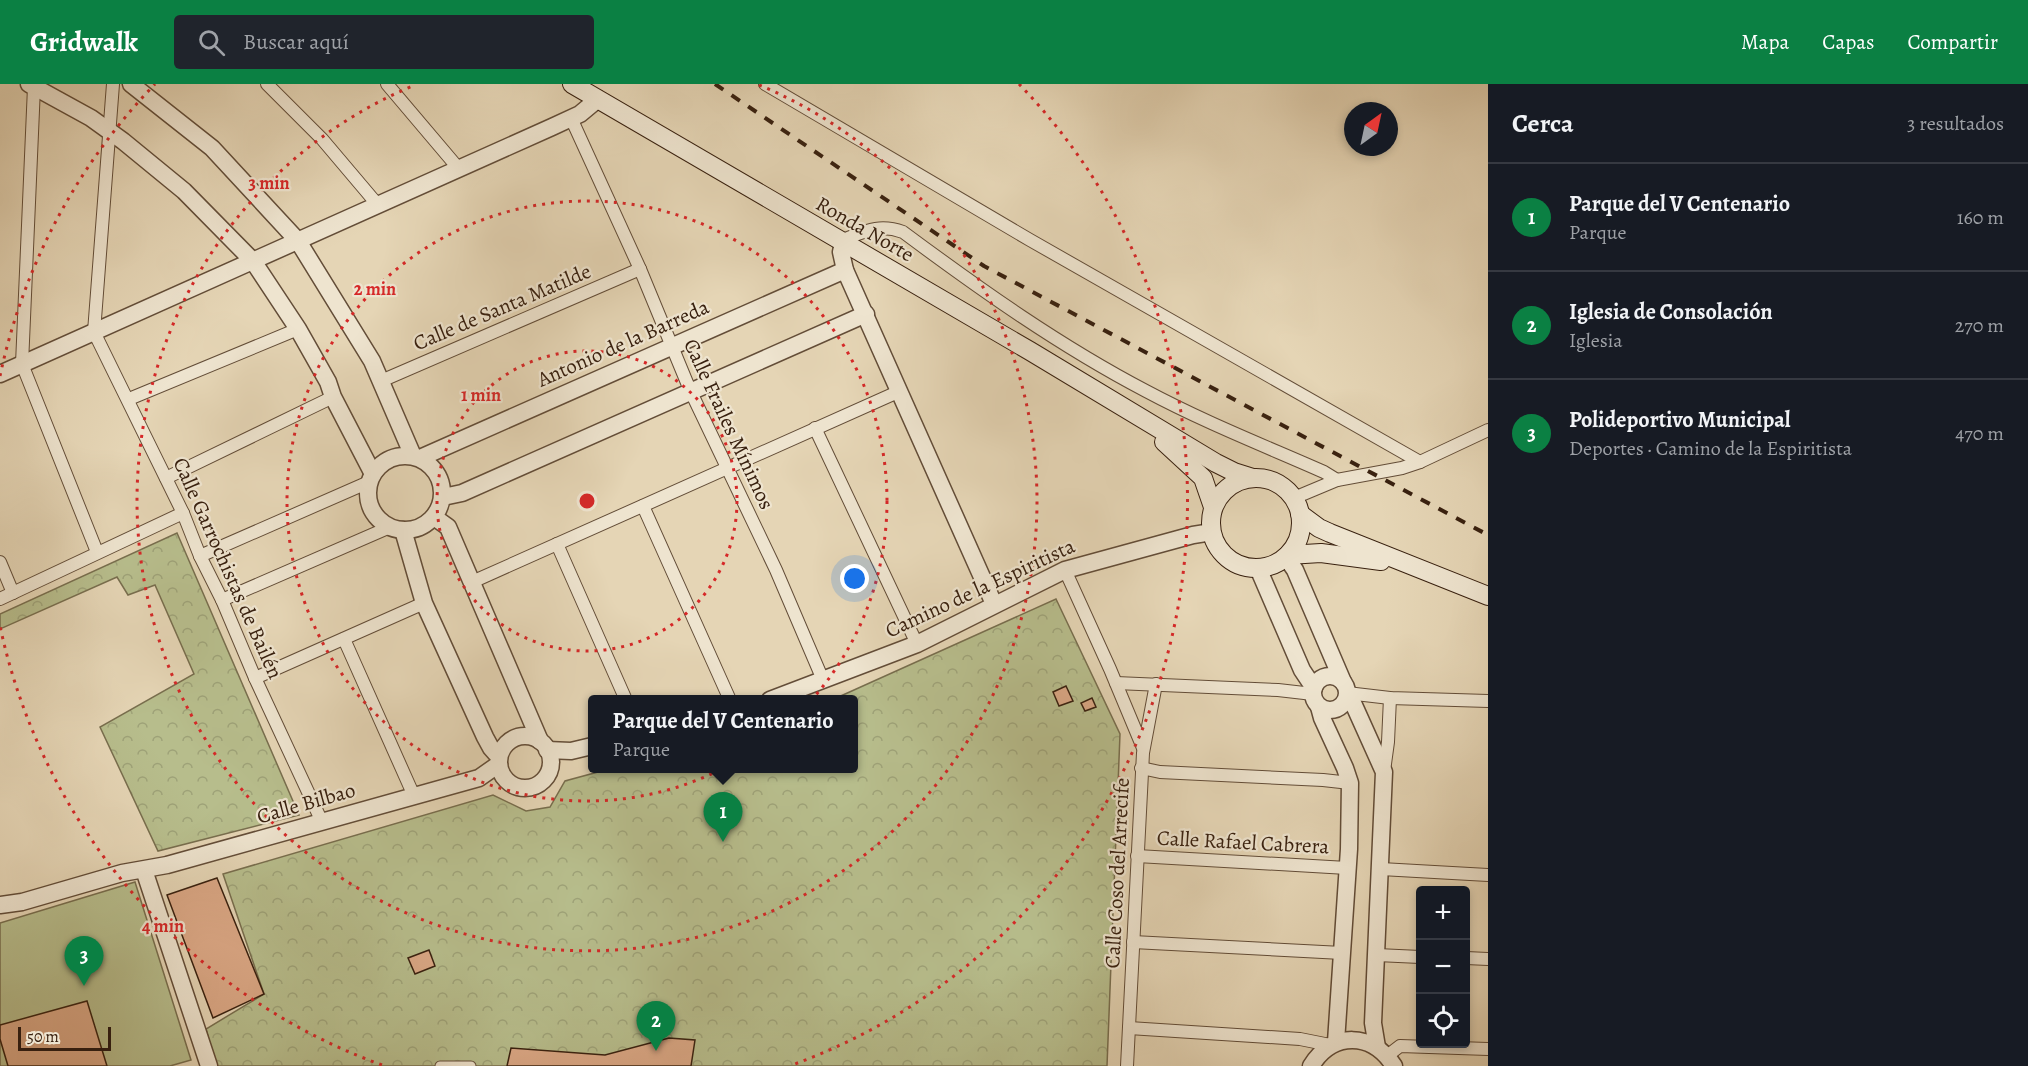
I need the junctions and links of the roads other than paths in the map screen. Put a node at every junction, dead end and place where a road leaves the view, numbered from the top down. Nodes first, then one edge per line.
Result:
1 (113, 84) edge
2 (131, 84) edge
3 (267, 84) edge
4 (387, 84) edge
5 (572, 84) edge
6 (765, 84) edge
7 (32, 85) edge
8 (598, 99) junction
9 (571, 118) junction
10 (110, 132) junction
11 (459, 169) junction
12 (377, 204) junction
13 (298, 241) junction
14 (842, 242) junction
15 (253, 261) junction
16 (640, 269) junction
17 (845, 270) junction
18 (866, 314) junction
19 (298, 329) junction
20 (94, 332) junction
21 (671, 346) junction
22 (22, 364) junction
23 (0, 374) edge
24 (381, 381) junction
25 (690, 390) junction
26 (900, 391) junction
27 (333, 397) junction
28 (129, 399) junction
29 (1133, 415) junction
30 (815, 428) junction
31 (1488, 430) edge
32 (416, 457) junction
33 (1420, 462) junction
34 (727, 469) junction
35 (166, 478) junction
36 (371, 478) junction
37 (1253, 478) junction
38 (1337, 480) junction
39 (443, 497) junction
40 (643, 506) junction
41 (1297, 506) junction
42 (1213, 507) junction
43 (183, 513) junction
44 (434, 517) junction
45 (396, 529) junction
46 (1212, 532) junction
47 (557, 544) junction
48 (97, 552) junction
49 (200, 556) junction
50 (1287, 556) junction
51 (0, 562) edge
52 (1406, 565) junction
53 (1258, 568) junction
54 (1065, 570) junction
55 (472, 582) junction
56 (13, 593) junction
57 (1488, 596) edge
58 (0, 599) edge
59 (222, 600) junction
60 (424, 603) junction
61 (994, 604) junction
62 (344, 639) junction
63 (917, 644) junction
64 (255, 678) junction
65 (823, 680) junction
66 (1116, 683) junction
67 (1156, 684) junction
68 (1346, 691) junction
69 (625, 695) edge
70 (728, 695) edge
71 (781, 695) edge
72 (1315, 696) junction
73 (1390, 698) junction
74 (1488, 701) edge
75 (588, 747) edge
76 (1143, 748) junction
77 (546, 752) junction
78 (499, 761) junction
79 (1141, 768) junction
80 (1384, 772) junction
81 (479, 778) junction
82 (509, 783) junction
83 (1350, 783) junction
84 (414, 796) junction
85 (322, 822) junction
86 (1137, 856) junction
87 (1347, 868) junction
88 (1381, 869) junction
89 (144, 870) junction
90 (1488, 875) edge
91 (0, 904) edge
92 (1133, 942) junction
93 (1342, 953) junction
94 (1377, 956) junction
95 (1416, 957) edge
96 (1470, 958) edge
97 (1488, 959) edge
98 (1129, 1028) junction
99 (1333, 1044) junction
100 (1488, 1049) edge
101 (1386, 1056) edge
102 (209, 1066) edge
103 (440, 1066) edge
104 (471, 1066) edge
105 (1126, 1066) edge
106 (1311, 1066) edge

1 - 10 street
2 - 13 street
3 - 12 street
4 - 11 street
5 - 8 main road, Ronda Norte
6 - 33 street
7 - 10 street
7 - 22 street
8 - 9 street
8 - 14 main road, Ronda Norte
9 - 11 street
9 - 16 street, Calle Frailes Mínimos
10 - 15 street
10 - 20 street
11 - 12 street
12 - 13 street
13 - 15 street
13 - 24 street
14 - 17 street
14 - 29 main road, Ronda Norte
14 - 38 street
15 - 19 street
15 - 20 street
16 - 21 street, Calle Frailes Mínimos
16 - 24 street, Calle de Santa Matilde
17 - 18 street
17 - 21 street, Antonio de la Barreda
18 - 25 street
18 - 26 street
19 - 27 street
19 - 28 street
20 - 22 street
20 - 28 street, Calle Garrochistas de Bailén
21 - 25 street, Calle Frailes Mínimos
21 - 32 street, Antonio de la Barreda
22 - 23 street
22 - 48 street
24 - 32 street
25 - 34 street, Calle Frailes Mínimos
25 - 39 street
26 - 30 street
26 - 61 street
27 - 35 street
27 - 36 street
28 - 35 street, Calle Garrochistas de Bailén
29 - 37 main road, Ronda Norte
29 - 42 main road, Ronda Norte
30 - 34 street
30 - 63 street
31 - 33 street
32 - 36 street
32 - 39 street
33 - 38 street
34 - 40 street
34 - 65 street, Calle Frailes Mínimos
35 - 43 street, Calle Garrochistas de Bailén
36 - 45 street
36 - 49 street
37 - 41 main road, Ronda Norte
37 - 42 main road
38 - 41 street
39 - 44 street
40 - 47 street
40 - 70 street
41 - 50 main road
41 - 52 main road, Ronda Norte
42 - 46 main road, Ronda Norte
43 - 48 street
43 - 49 street, Calle Garrochistas de Bailén
44 - 45 street
44 - 55 street
45 - 59 street
45 - 60 street
46 - 53 main road
46 - 54 street, Camino de la Espiritista
47 - 55 street
47 - 69 street
48 - 56 street
49 - 59 street, Calle Garrochistas de Bailén
50 - 52 main road, Ronda Norte
50 - 53 main road, Ronda Norte
50 - 68 street
51 - 56 street
52 - 57 main road, Ronda Norte
53 - 72 street
54 - 61 street, Camino de la Espiritista
54 - 66 street
55 - 77 street
56 - 58 street
59 - 64 street, Calle Garrochistas de Bailén
60 - 62 street
60 - 78 street
61 - 63 street, Camino de la Espiritista
62 - 64 street
62 - 84 street
63 - 65 street, Camino de la Espiritista
64 - 85 street, Calle Garrochistas de Bailén
65 - 71 street, Camino de la Espiritista
66 - 67 street
66 - 76 street
67 - 72 street
67 - 76 street, Calle Coso del Arrecife
68 - 72 street
68 - 72 street
68 - 73 street
68 - 80 street
72 - 83 street
73 - 74 street
73 - 80 street
75 - 77 street
76 - 79 street, Calle Coso del Arrecife
77 - 78 street
77 - 82 street
78 - 81 street, Calle Bilbao
78 - 82 street
79 - 83 street
79 - 86 street, Calle Coso del Arrecife
80 - 88 street
81 - 82 street, Calle Bilbao
81 - 84 street, Calle Bilbao
83 - 87 street
84 - 85 street, Calle Bilbao
85 - 89 street, Calle Bilbao
86 - 87 street, Calle Rafael Cabrera
86 - 92 street, Calle Coso del Arrecife
87 - 93 street
88 - 90 street
88 - 94 street
89 - 91 street
89 - 102 street
92 - 93 street
92 - 98 street, Calle Coso del Arrecife
93 - 99 street
94 - 95 street
94 - 101 street
96 - 97 street
98 - 99 street
98 - 105 street, Calle Coso del Arrecife
99 - 101 street
99 - 106 street
100 - 101 street
103 - 104 street

